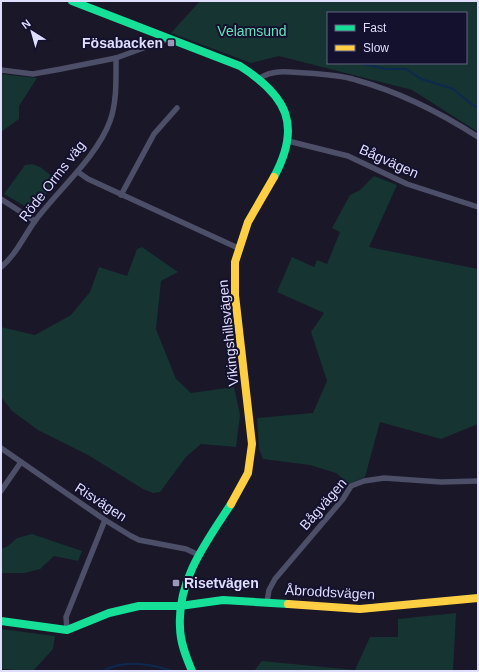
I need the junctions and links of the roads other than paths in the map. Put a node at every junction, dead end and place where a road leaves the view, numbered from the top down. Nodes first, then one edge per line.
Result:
1 (72, 1) edge
2 (168, 39) junction
3 (116, 58) junction
4 (1, 70) edge
5 (260, 78) junction
6 (177, 108) dead end
7 (478, 137) edge
8 (288, 141) junction
9 (78, 172) junction
10 (121, 195) junction
11 (1, 199) edge
12 (478, 207) edge
13 (35, 221) junction
14 (238, 248) junction
15 (1, 267) edge
16 (1, 448) edge
17 (21, 462) junction
18 (478, 481) edge
19 (1, 492) edge
20 (105, 520) junction
21 (199, 554) junction
22 (478, 598) edge
23 (267, 602) junction
24 (180, 606) junction
25 (1, 621) edge
26 (67, 630) junction
27 (192, 671) edge

1 - 2 street, Vikingshillsvägen
2 - 3 street
2 - 5 street, Vikingshillsvägen
3 - 4 street
3 - 9 street, Röde Orms väg
5 - 7 street
5 - 8 street, Vikingshillsvägen
6 - 10 street
8 - 12 street, Bågvägen
8 - 14 street, Vikingshillsvägen
9 - 10 street
9 - 13 street, Röde Orms väg
10 - 14 street
11 - 13 street
13 - 15 street, Röde Orms väg
14 - 21 street, Vikingshillsvägen
16 - 17 street, Risvägen
17 - 19 street
17 - 20 street, Risvägen
18 - 23 street, Bågvägen
20 - 21 street, Risvägen
20 - 26 street
21 - 24 street, Vikingshillsvägen
22 - 23 street, Åbroddsvägen
23 - 24 street, Åbroddsvägen
24 - 26 street, Åbroddsvägen
24 - 27 street, Vikingshillsvägen
25 - 26 street

